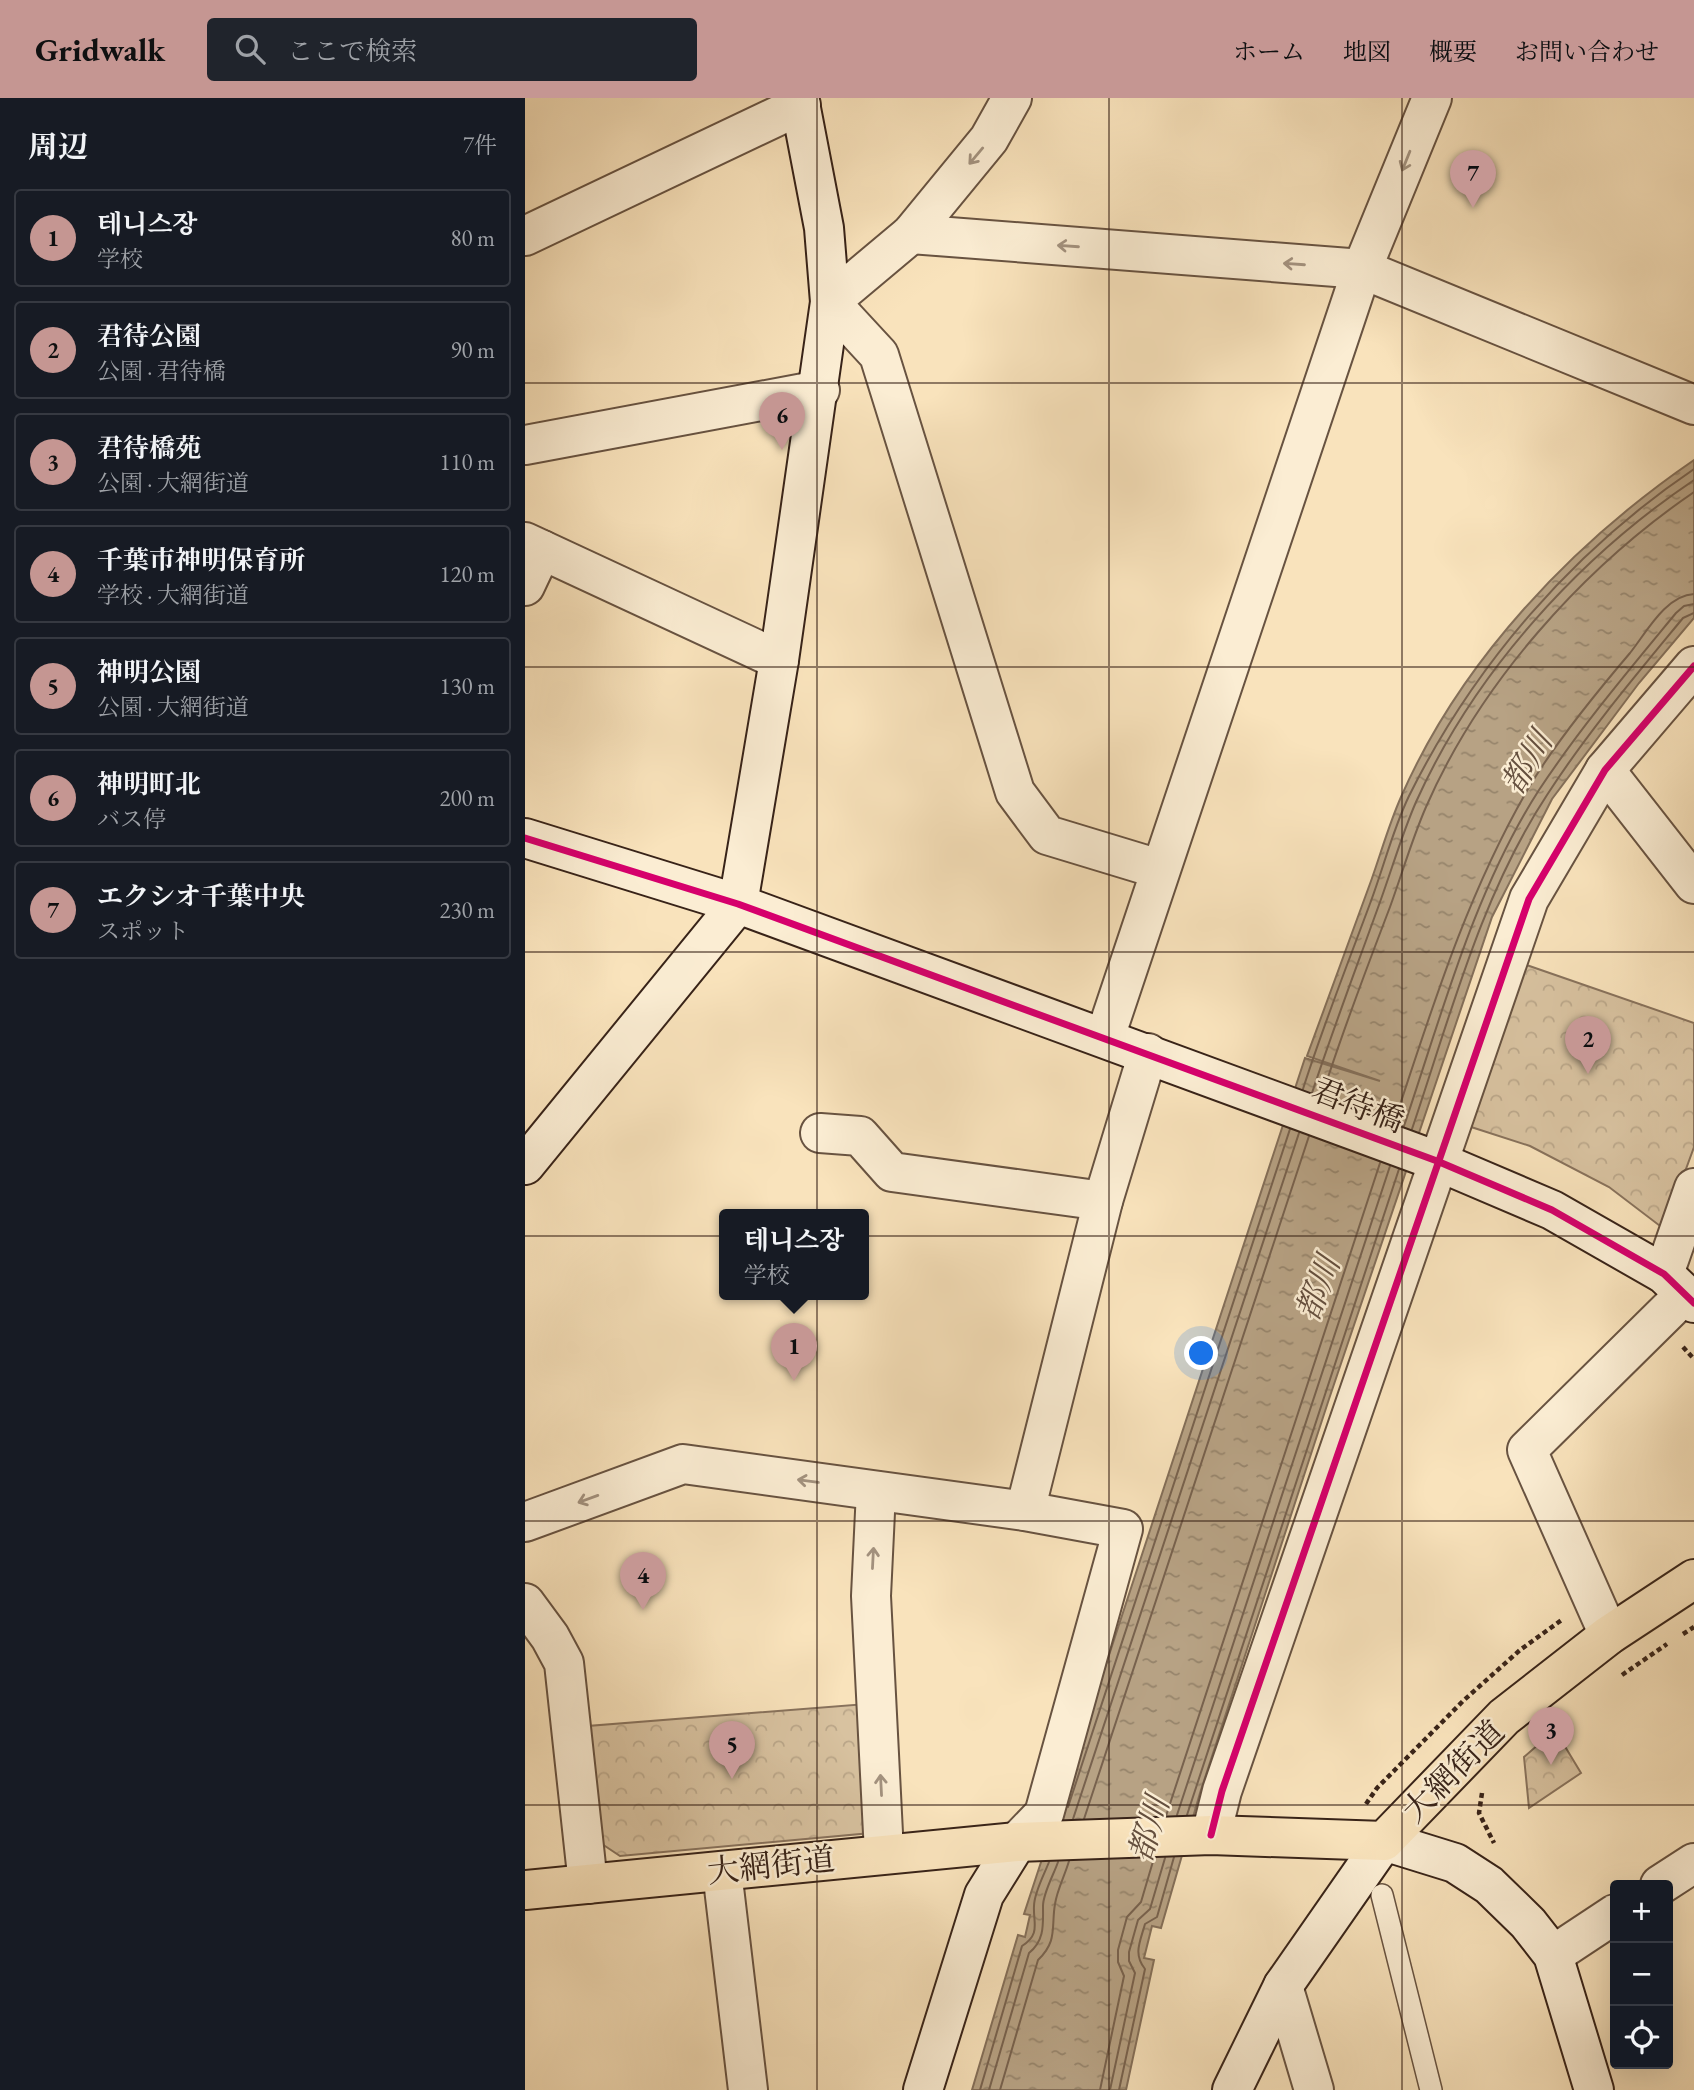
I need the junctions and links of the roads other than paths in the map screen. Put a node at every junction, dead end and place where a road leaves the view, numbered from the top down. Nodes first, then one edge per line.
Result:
1 (1012, 98) edge
2 (1431, 98) edge
3 (800, 101) edge
4 (911, 234) junction
5 (525, 236) edge
6 (1362, 269) junction
7 (830, 302) junction
8 (820, 390) junction
9 (1694, 405) edge
10 (525, 445) edge
11 (533, 546) edge
12 (525, 586) edge
13 (779, 660) junction
14 (1694, 666) edge
15 (1605, 770) junction
16 (525, 838) edge
17 (1159, 869) junction
18 (1694, 884) edge
19 (739, 904) junction
20 (1105, 1037) junction
21 (1147, 1053) junction
22 (820, 1133) dead end
23 (1437, 1161) junction
24 (525, 1165) edge
25 (1694, 1188) edge
26 (1104, 1201) junction
27 (1681, 1291) edge
28 (876, 1491) junction
29 (1025, 1511) junction
30 (525, 1522) edge
31 (1694, 1579) edge
32 (525, 1603) edge
33 (1609, 1635) junction
34 (1211, 1835) junction
35 (1384, 1841) junction
36 (1017, 1842) junction
37 (884, 1853) junction
38 (1694, 1863) edge
39 (722, 1871) junction
40 (1668, 1880) edge
41 (588, 1884) junction
42 (525, 1890) edge
43 (1382, 1895) dead end
44 (1610, 1917) edge
45 (1553, 1955) junction
46 (1283, 1986) junction
47 (748, 2090) edge
48 (923, 2090) edge
49 (1233, 2090) edge
50 (1314, 2090) edge
51 (1431, 2090) edge
52 (1594, 2090) edge

1 -> 4 street
2 -> 6 street
3 - 5 street
3 - 7 street
6 -> 4 street
4 - 7 street
6 - 9 street
6 - 17 street
7 - 8 street
7 - 17 street
8 - 10 street
8 - 13 street
11 - 12 street
11 - 13 street
13 - 19 street
14 - 15 street
15 - 18 street
15 - 23 street
16 - 19 street, 君待橋
17 - 20 street
19 - 20 street, 君待橋
19 - 24 street
20 - 21 street, 君待橋
21 - 23 street, 君待橋
21 - 26 street
22 - 26 street
23 - 27 street, 君待橋
23 - 34 street
25 - 27 street
26 - 29 street
27 - 33 street
28 - 29 street
28 -> 30 street
37 -> 28 street
29 - 36 street
31 - 33 main road, 大網街道
32 - 41 street
33 - 35 main road, 大網街道
34 - 35 main road, 大網街道
34 - 36 main road, 大網街道
35 - 45 street
35 - 46 street
36 - 37 main road, 大網街道
36 - 48 street
37 - 39 main road, 大網街道
38 - 40 street
39 - 41 main road, 大網街道
39 - 47 street
41 - 42 main road, 大網街道
43 - 51 lane
44 - 45 street
45 - 52 street
46 - 49 street
46 - 50 street

